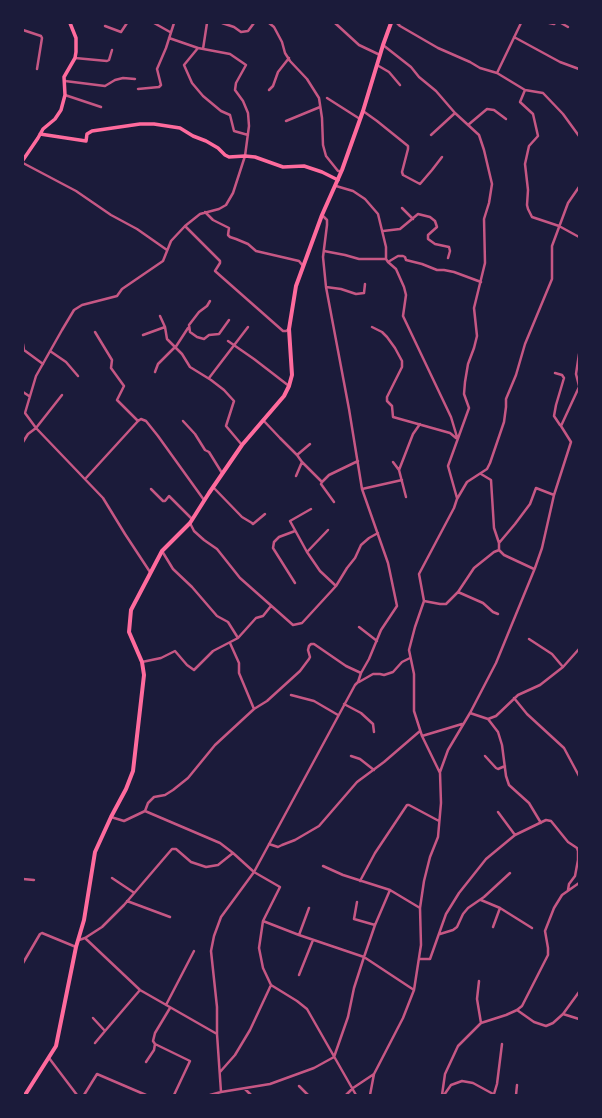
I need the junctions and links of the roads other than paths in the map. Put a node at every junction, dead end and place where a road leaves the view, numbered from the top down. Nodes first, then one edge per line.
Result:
1 (70, 23) edge
2 (127, 23) edge
3 (154, 23) edge
4 (174, 23) edge
5 (207, 23) edge
6 (222, 23) edge
7 (254, 23) edge
8 (269, 23) edge
9 (335, 23) edge
10 (391, 23) edge
11 (397, 23) edge
12 (520, 23) edge
13 (549, 23) edge
14 (556, 23) edge
15 (561, 23) edge
16 (105, 26) dead end
17 (568, 27) dead end
18 (23, 30) edge
19 (170, 32) junction
20 (514, 37) junction
21 (169, 38) junction
22 (383, 45) junction
23 (198, 48) junction
24 (202, 49) junction
25 (112, 50) dead end
26 (380, 55) junction
27 (75, 58) junction
28 (289, 58) junction
29 (377, 64) junction
30 (37, 69) dead end
31 (579, 69) edge
32 (497, 73) junction
33 (135, 79) dead end
34 (64, 81) junction
35 (400, 85) dead end
36 (138, 89) dead end
37 (269, 90) dead end
38 (525, 90) junction
39 (64, 95) junction
40 (327, 98) dead end
41 (101, 107) dead end
42 (320, 107) junction
43 (363, 111) junction
44 (455, 113) junction
45 (360, 119) junction
46 (506, 119) dead end
47 (286, 121) dead end
48 (468, 125) junction
49 (40, 134) junction
50 (248, 135) junction
51 (431, 135) dead end
52 (579, 136) edge
53 (245, 156) junction
54 (442, 157) dead end
55 (23, 160) edge
56 (23, 163) edge
57 (342, 170) junction
58 (338, 180) junction
59 (336, 186) junction
60 (579, 187) edge
61 (402, 208) dead end
62 (205, 212) junction
63 (322, 215) junction
64 (413, 219) junction
65 (185, 226) junction
66 (559, 226) junction
67 (383, 231) junction
68 (579, 236) edge
69 (167, 250) junction
70 (324, 251) junction
71 (448, 258) dead end
72 (386, 259) junction
73 (388, 262) junction
74 (303, 266) junction
75 (481, 282) junction
76 (365, 284) dead end
77 (326, 287) junction
78 (210, 301) dead end
79 (160, 316) dead end
80 (229, 320) dead end
81 (165, 327) junction
82 (248, 327) dead end
83 (372, 327) dead end
84 (188, 328) junction
85 (289, 330) junction
86 (95, 332) dead end
87 (143, 335) dead end
88 (228, 341) dead end
89 (23, 344) edge
90 (234, 345) junction
91 (175, 348) junction
92 (50, 351) junction
93 (579, 354) edge
94 (578, 362) edge
95 (43, 364) junction
96 (155, 372) dead end
97 (555, 373) dead end
98 (78, 376) dead end
99 (208, 378) junction
100 (289, 386) junction
101 (579, 386) edge
102 (23, 392) edge
103 (62, 395) dead end
104 (29, 396) junction
105 (24, 412) edge
106 (263, 420) junction
107 (138, 421) junction
108 (183, 421) dead end
109 (420, 424) junction
110 (561, 426) junction
111 (36, 428) junction
112 (457, 438) junction
113 (23, 442) edge
114 (310, 444) dead end
115 (242, 445) junction
116 (297, 455) junction
117 (358, 461) junction
118 (302, 462) junction
119 (393, 462) dead end
120 (399, 470) junction
121 (222, 474) junction
122 (481, 474) junction
123 (296, 476) dead end
124 (86, 478) junction
125 (402, 480) junction
126 (322, 482) junction
127 (213, 487) junction
128 (362, 488) junction
129 (151, 489) dead end
130 (554, 496) junction
131 (406, 497) dead end
132 (457, 499) junction
133 (204, 501) junction
134 (334, 502) dead end
135 (310, 509) dead end
136 (265, 514) dead end
137 (191, 522) junction
138 (328, 530) dead end
139 (295, 531) junction
140 (378, 534) junction
141 (499, 543) junction
142 (499, 550) junction
143 (162, 551) junction
144 (307, 552) junction
145 (534, 569) junction
146 (150, 572) junction
147 (296, 583) dead end
148 (336, 586) junction
149 (458, 592) junction
150 (424, 601) junction
151 (271, 606) junction
152 (498, 614) dead end
153 (359, 627) dead end
154 (238, 638) junction
155 (529, 639) dead end
156 (376, 641) junction
157 (230, 643) junction
158 (579, 649) edge
159 (410, 658) junction
160 (142, 662) junction
161 (563, 668) junction
162 (361, 673) junction
163 (358, 682) junction
164 (291, 695) dead end
165 (514, 698) junction
166 (344, 704) junction
167 (254, 709) junction
168 (470, 713) junction
169 (338, 715) junction
170 (488, 719) junction
171 (463, 724) junction
172 (420, 731) junction
173 (374, 732) dead end
174 (422, 736) junction
175 (351, 756) dead end
176 (485, 756) dead end
177 (505, 766) junction
178 (374, 770) junction
179 (440, 773) junction
180 (579, 776) edge
181 (145, 811) junction
182 (498, 812) dead end
183 (111, 817) junction
184 (440, 821) junction
185 (541, 823) junction
186 (515, 835) junction
187 (269, 844) junction
188 (233, 853) junction
189 (323, 866) dead end
190 (254, 872) junction
191 (510, 873) dead end
192 (112, 878) dead end
193 (23, 879) edge
194 (34, 880) dead end
195 (360, 881) junction
196 (579, 883) edge
197 (390, 890) junction
198 (568, 890) junction
199 (133, 892) junction
200 (127, 900) junction
201 (480, 900) junction
202 (357, 902) dead end
203 (309, 908) dead end
204 (420, 908) junction
205 (500, 908) junction
206 (170, 917) dead end
207 (263, 921) junction
208 (375, 925) junction
209 (493, 927) dead end
210 (532, 928) dead end
211 (439, 934) junction
212 (299, 935) junction
213 (85, 938) junction
214 (313, 940) junction
215 (78, 941) junction
216 (76, 947) junction
217 (194, 951) dead end
218 (364, 957) junction
219 (419, 959) junction
220 (23, 963) edge
221 (298, 975) dead end
222 (480, 981) dead end
223 (271, 985) junction
224 (140, 990) junction
225 (414, 990) junction
226 (579, 992) edge
227 (166, 1005) junction
228 (170, 1008) junction
229 (517, 1010) junction
230 (563, 1014) junction
231 (93, 1018) dead end
232 (579, 1019) edge
233 (481, 1023) junction
234 (105, 1031) junction
235 (217, 1034) junction
236 (95, 1043) dead end
237 (154, 1044) junction
238 (502, 1044) dead end
239 (334, 1057) junction
240 (49, 1058) junction
241 (146, 1062) dead end
242 (220, 1072) junction
243 (374, 1074) junction
244 (517, 1085) dead end
245 (299, 1086) dead end
246 (245, 1088) junction
247 (353, 1088) junction
248 (221, 1092) junction
249 (25, 1095) edge
250 (77, 1095) edge
251 (84, 1095) edge
252 (146, 1095) edge
253 (174, 1095) edge
254 (210, 1095) edge
255 (251, 1095) edge
256 (308, 1095) edge
257 (346, 1095) edge
258 (356, 1095) edge
259 (370, 1095) edge
260 (443, 1095) edge
261 (494, 1095) edge
262 (516, 1095) edge

1 - 27 main road
2 - 16 street
3 - 19 street
4 - 19 street
5 - 24 street
6 - 7 street
8 - 28 street
9 - 26 street
10 - 22 main road
11 - 32 street
12 - 20 street
13 - 14 street
15 - 17 street
18 - 30 street
19 - 21 street
20 - 31 street
20 - 32 street
21 - 23 street
21 - 36 street
22 - 26 main road
22 - 44 street
23 - 24 street
23 - 50 street
24 - 50 street
25 - 27 street
26 - 29 main road
27 - 34 main road
28 - 37 street
28 - 42 street
29 - 35 street
29 - 43 main road
32 - 38 street
33 - 34 street
34 - 39 main road
38 - 52 street
38 - 66 street
39 - 41 street
39 - 49 main road
40 - 45 street
42 - 47 street
42 - 57 street
43 - 45 main road
43 - 54 street
44 - 48 street
44 - 51 street
45 - 57 main road
46 - 48 street
48 - 75 street
49 - 53 main road
49 - 55 main road
50 - 53 street
53 - 58 main road
53 - 62 street
56 - 69 street
57 - 58 main road
58 - 59 main road
59 - 63 main road
59 - 67 street
60 - 66 street
61 - 64 street
62 - 65 street
62 - 74 street
63 - 70 street
63 - 74 main road
64 - 67 street
64 - 71 street
65 - 69 street
65 - 85 street
66 - 68 street
66 - 122 street
67 - 72 street
69 - 92 street
70 - 72 street
70 - 77 street
72 - 73 street
73 - 75 street
73 - 112 street
74 - 85 main road
75 - 112 street
76 - 77 street
77 - 117 street
78 - 84 street
79 - 81 street
80 - 84 street
81 - 87 street
81 - 91 street
82 - 90 street
83 - 109 street
84 - 91 street
85 - 100 main road
86 - 107 street
88 - 90 street
89 - 95 street
90 - 99 street
90 - 100 street
91 - 96 street
91 - 99 street
92 - 95 street
92 - 98 street
93 - 94 street
94 - 101 street
95 - 104 street
97 - 110 street
99 - 115 street
100 - 106 main road
101 - 110 street
102 - 104 street
103 - 111 street
104 - 105 street
105 - 111 street
106 - 115 main road
106 - 116 street
107 - 124 street
107 - 133 street
108 - 121 street
109 - 112 street
109 - 120 street
110 - 130 street
111 - 113 street
111 - 124 street
112 - 132 street
114 - 116 street
115 - 121 main road
116 - 118 street
117 - 126 street
117 - 128 street
118 - 123 street
118 - 126 street
119 - 120 street
120 - 125 street
121 - 127 main road
122 - 132 street
122 - 141 street
124 - 146 street
125 - 128 street
125 - 131 street
126 - 134 street
127 - 133 main road
127 - 136 street
128 - 140 street
129 - 137 street
130 - 141 street
130 - 145 street
132 - 150 street
133 - 137 main road
135 - 139 street
137 - 143 main road
137 - 151 street
138 - 144 street
139 - 144 street
139 - 147 street
140 - 148 street
140 - 156 street
141 - 142 street
142 - 145 street
142 - 149 street
143 - 146 main road
143 - 154 street
144 - 148 street
145 - 168 street
146 - 160 main road
148 - 151 street
149 - 150 street
149 - 152 street
150 - 159 street
151 - 154 street
153 - 156 street
154 - 157 street
155 - 161 street
156 - 162 street
157 - 160 street
157 - 167 street
158 - 161 street
159 - 163 street
159 - 172 street
160 - 183 main road
161 - 165 street
162 - 163 street
162 - 167 street
163 - 166 street
164 - 169 street
165 - 170 street
165 - 180 street
166 - 169 street
166 - 173 street
167 - 181 street
168 - 170 street
168 - 171 street
169 - 187 street
170 - 177 street
171 - 174 street
171 - 179 street
172 - 174 street
172 - 178 street
174 - 179 street
175 - 178 street
176 - 177 street
177 - 185 street
178 - 187 street
179 - 184 street
181 - 183 street
181 - 188 street
182 - 186 street
183 - 215 main road
184 - 195 street
184 - 204 street
185 - 186 street
185 - 198 street
186 - 211 street
187 - 190 street
188 - 190 street
188 - 199 street
189 - 195 street
190 - 207 street
190 - 235 street
191 - 201 street
192 - 199 street
193 - 194 street
195 - 197 street
196 - 198 street
197 - 204 street
197 - 208 street
198 - 229 street
199 - 200 street
200 - 206 street
200 - 213 street
201 - 205 street
201 - 211 street
202 - 208 street
203 - 212 street
204 - 219 street
205 - 209 street
205 - 210 street
207 - 212 street
207 - 223 street
208 - 218 street
211 - 219 street
212 - 214 street
213 - 215 street
213 - 224 street
214 - 218 street
214 - 221 street
215 - 216 main road
216 - 220 street
216 - 240 main road
217 - 227 street
218 - 225 street
218 - 239 street
219 - 225 street
222 - 233 street
223 - 239 street
223 - 242 street
224 - 227 street
224 - 234 street
225 - 243 street
226 - 230 street
227 - 228 street
228 - 235 street
228 - 237 street
229 - 230 street
229 - 233 street
230 - 232 street
231 - 234 street
233 - 260 street
234 - 236 street
235 - 242 street
237 - 241 street
237 - 253 street
238 - 261 street
239 - 246 street
239 - 247 street
240 - 249 main road
240 - 250 street
242 - 248 street
243 - 247 street
243 - 259 street
244 - 262 street
245 - 256 street
246 - 248 street
246 - 255 street
247 - 257 street
247 - 258 street
248 - 254 street
251 - 252 street
260 - 261 street

